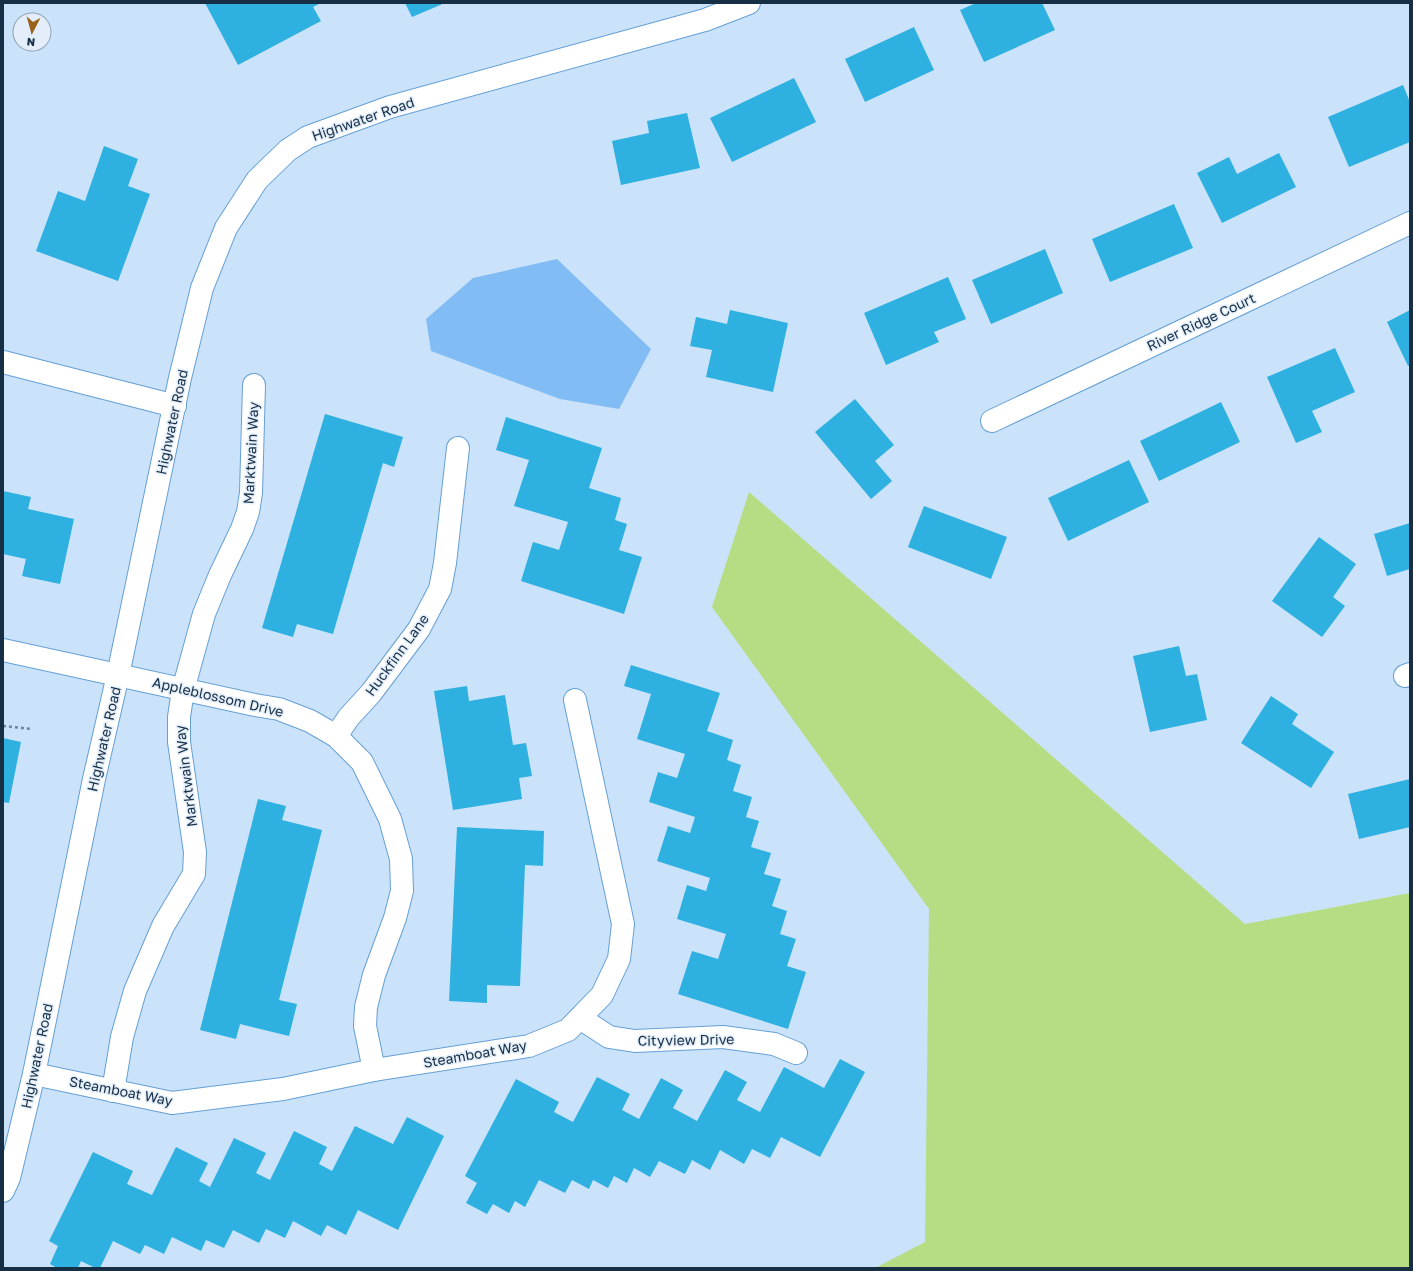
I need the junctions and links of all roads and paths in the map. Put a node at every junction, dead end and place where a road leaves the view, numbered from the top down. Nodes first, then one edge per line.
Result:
1 (749, 3) edge
2 (1410, 223) edge
3 (3, 362) edge
4 (254, 385) dead end
5 (175, 406) junction
6 (992, 421) dead end
7 (458, 448) dead end
8 (3, 650) edge
9 (118, 675) junction
10 (183, 690) junction
11 (575, 700) dead end
12 (3, 726) edge
13 (32, 729) dead end
14 (336, 736) junction
15 (580, 1018) junction
16 (796, 1053) dead end
17 (374, 1070) junction
18 (34, 1074) junction
19 (113, 1091) junction
20 (3, 1191) edge

1 - 5 street, Highwater Road
2 - 6 street, River Ridge Court
3 - 5 street
4 - 10 street, Marktwain Way
5 - 9 street, Highwater Road
7 - 14 street, Huckfinn Lane
8 - 9 street, Appleblossom Drive
9 - 10 street, Appleblossom Drive
9 - 18 street, Highwater Road
10 - 14 street, Appleblossom Drive
10 - 19 street, Marktwain Way
11 - 15 street, Steamboat Way
12 - 13 path
14 - 17 street, Appleblossom Drive
15 - 16 street, Cityview Drive
15 - 17 street, Steamboat Way
17 - 19 street, Steamboat Way
18 - 19 street, Steamboat Way
18 - 20 street, Highwater Road

